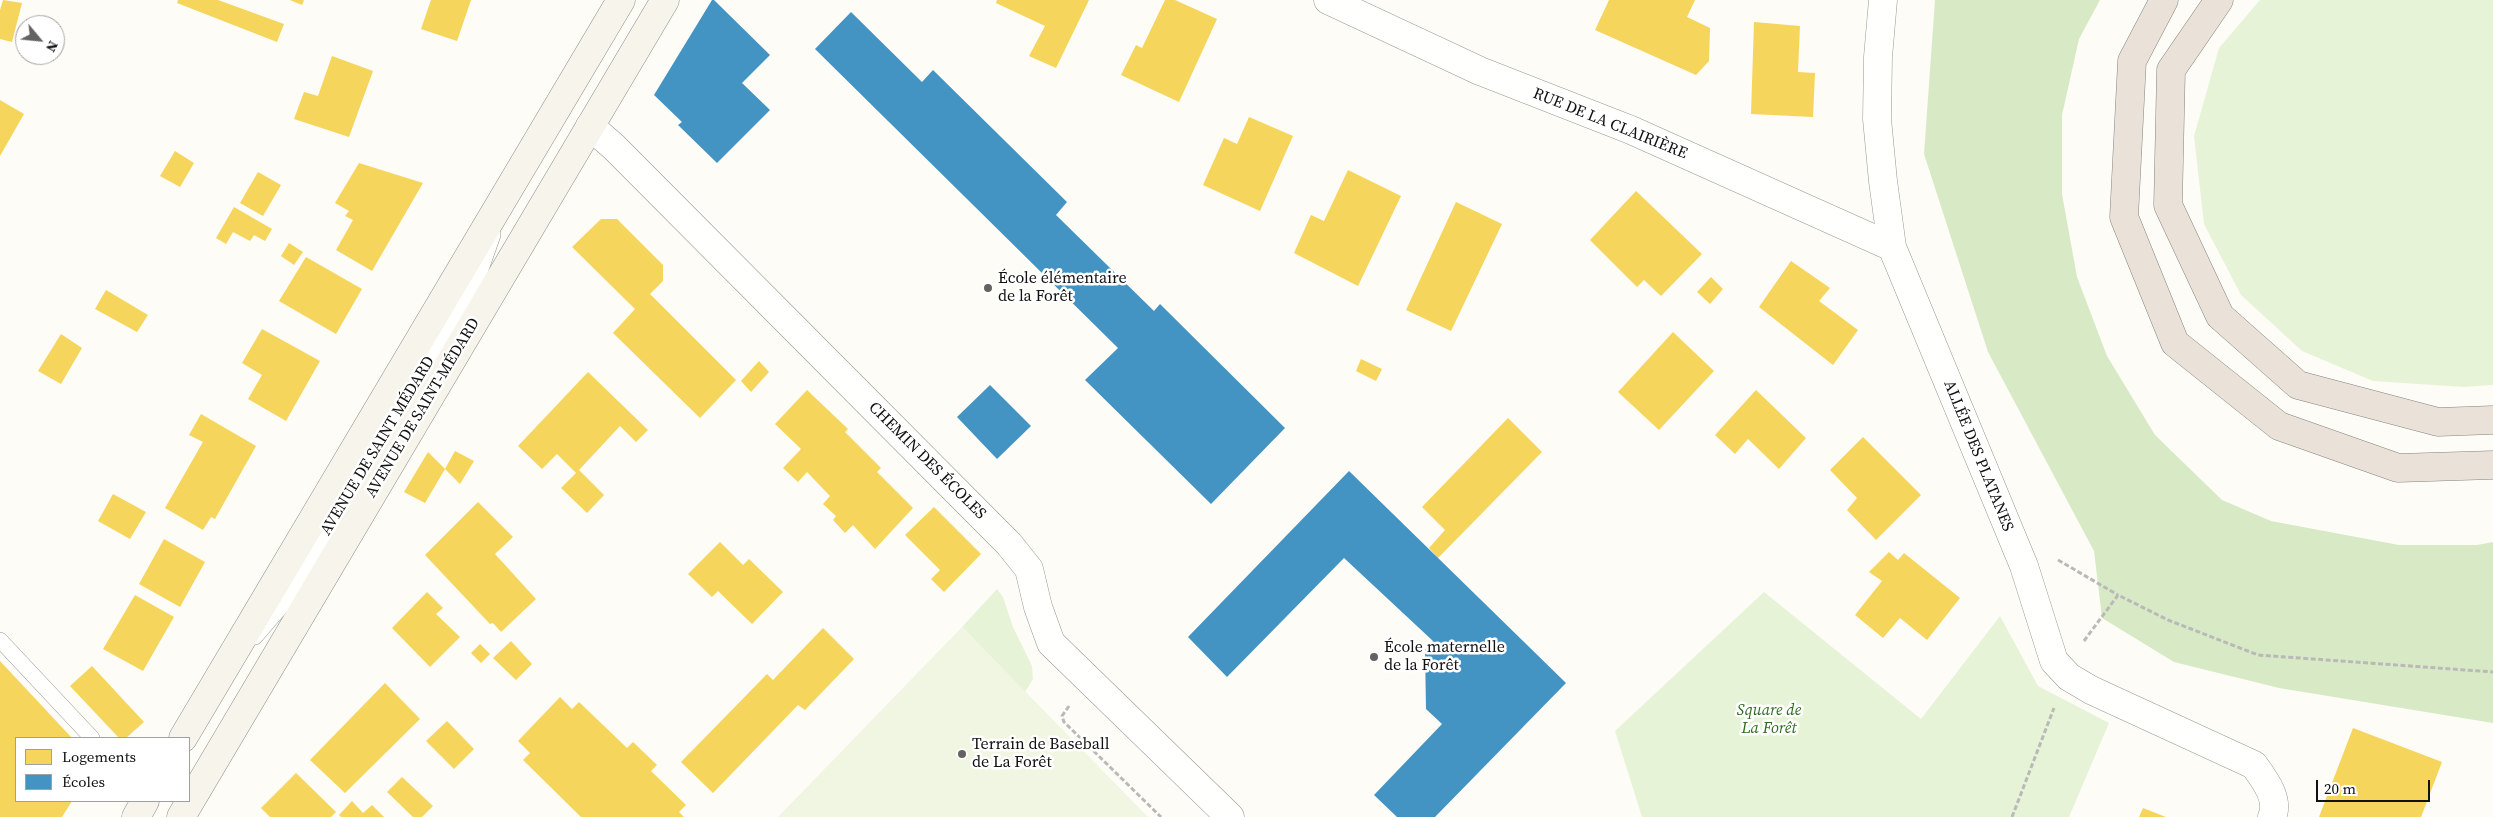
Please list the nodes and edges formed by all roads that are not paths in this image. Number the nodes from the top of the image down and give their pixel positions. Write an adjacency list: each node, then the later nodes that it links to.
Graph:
1 (621, 0): 7 (main road)
2 (665, 0): 8 (main road, AVENUE DE SAINT-MÉDARD)
3 (1328, 0): 9 (street, RUE DE LA CLAIRIÈRE)
4 (1883, 0): 9 (street, ALLÉE DES PLATANES)
5 (2164, 0): 11 (highway)
6 (2219, 0): 10 (highway)
7 (559, 104): 8 (main road); 14 (main road)
8 (590, 126): 17 (main road, AVENUE DE SAINT-MÉDARD); 20 (street, CHEMIN DES ÉCOLES)
9 (1892, 247): 21 (street, ALLÉE DES PLATANES)
10 (2493, 420)
11 (2493, 465)
12 (0, 640): 13 (lane)
13 (91, 737)
14 (184, 737)
15 (144, 802): 18 (main road)
16 (190, 802): 19 (main road, AVENUE DE SAINT-MÉDARD)
17 (190, 802)
18 (136, 817)
19 (181, 817)
20 (1230, 817)
21 (2272, 817)

